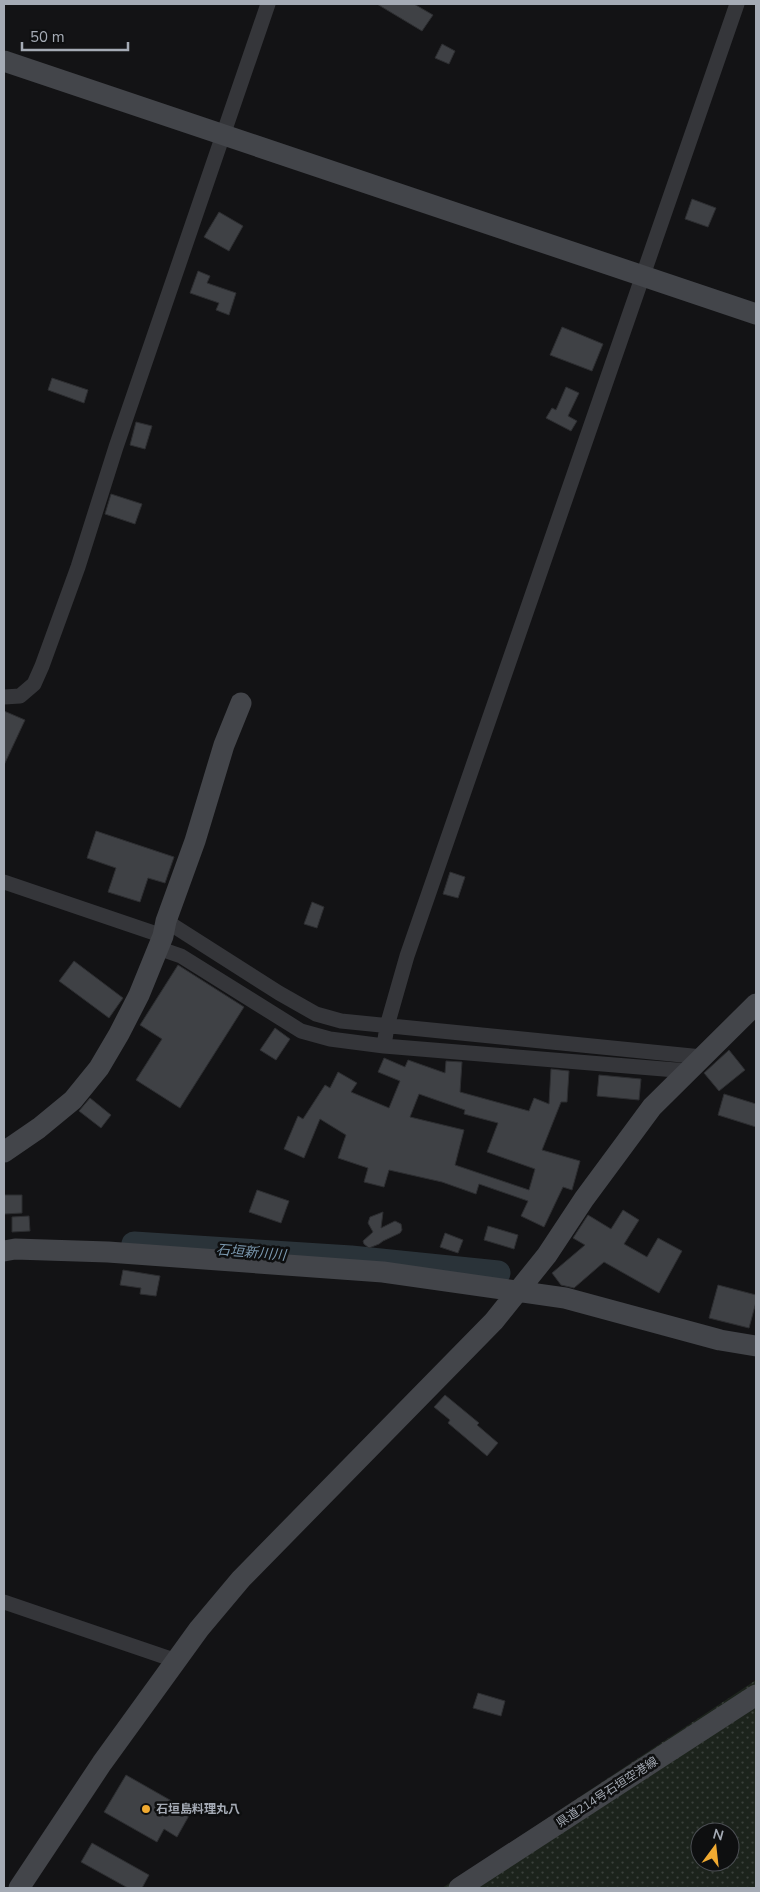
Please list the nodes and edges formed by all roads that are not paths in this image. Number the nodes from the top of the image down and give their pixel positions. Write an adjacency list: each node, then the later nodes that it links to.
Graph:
1 (268, 4): 4 (street)
2 (737, 4): 5 (street)
3 (4, 61): 4 (street)
4 (223, 134): 5 (street); 7 (street)
5 (644, 276): 6 (street); 12 (street)
6 (756, 314)
7 (4, 697)
8 (241, 703): 10 (street)
9 (4, 882): 10 (street)
10 (163, 935): 12 (street); 13 (street); 15 (street)
11 (756, 1004): 14 (street)
12 (387, 1026): 13 (street); 14 (street)
13 (384, 1046): 14 (street)
14 (695, 1064): 17 (street)
15 (4, 1152)
16 (4, 1251): 17 (street)
17 (518, 1291): 18 (street); 20 (street)
18 (756, 1346)
19 (4, 1602): 20 (street)
20 (177, 1661): 22 (street)
21 (756, 1695): 23 (street, 県道214号石垣空港線)
22 (19, 1888)
23 (459, 1888)

